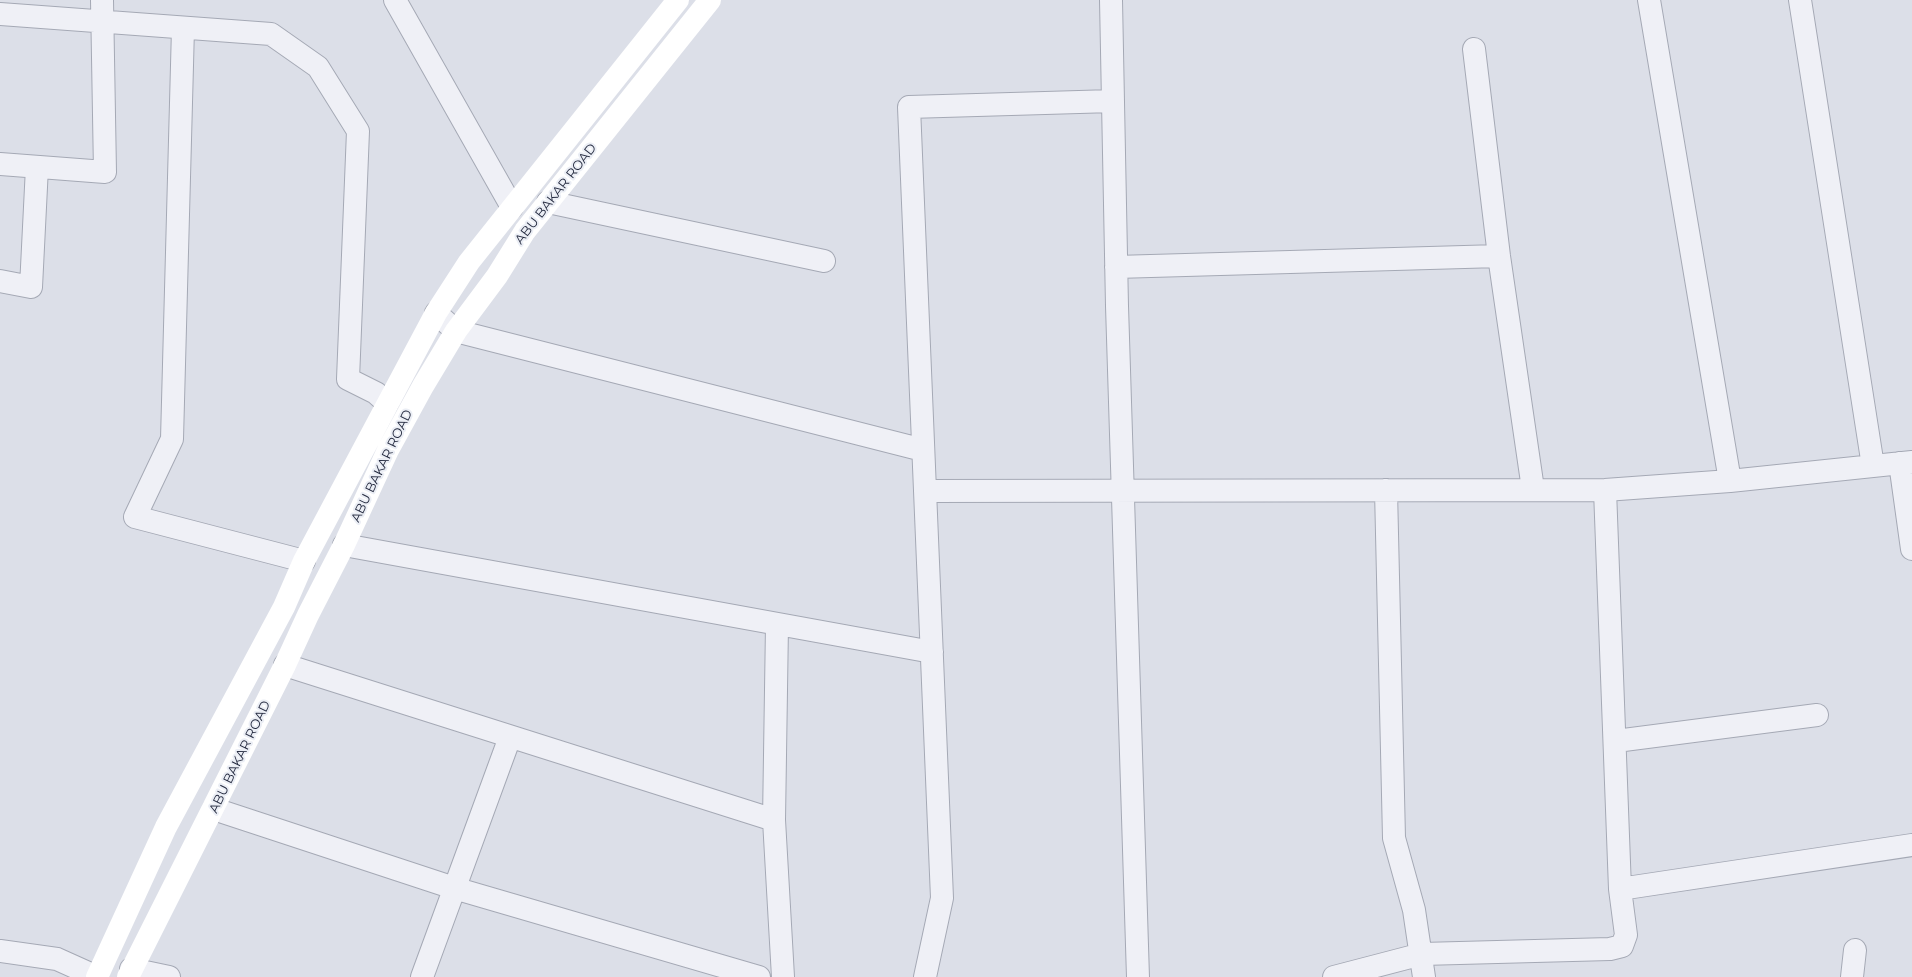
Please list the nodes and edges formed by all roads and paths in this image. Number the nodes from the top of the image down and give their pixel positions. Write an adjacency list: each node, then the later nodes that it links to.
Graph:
1 (102, 0): 9 (street)
2 (395, 0): 16 (street)
3 (678, 0): 16 (main road, ABU BAKAR ROAD)
4 (710, 0): 15 (main road, ABU BAKAR ROAD)
5 (1111, 0): 12 (street)
6 (1649, 0): 27 (street)
7 (1800, 0): 26 (street)
8 (0, 14): 9 (street)
9 (102, 22): 10 (street); 14 (street)
10 (183, 28): 23 (street); 35 (street)
11 (1474, 49): 17 (street)
12 (1113, 101): 19 (street); 24 (street)
13 (0, 164): 14 (street)
14 (37, 167): 20 (street)
15 (548, 202): 18 (street); 22 (main road, ABU BAKAR ROAD)
16 (512, 207): 21 (main road, ABU BAKAR ROAD)
17 (1499, 256): 19 (street); 28 (street)
18 (824, 261)
19 (1116, 267): 32 (street)
20 (0, 281)
21 (436, 313): 22 (street); 23 (main road, ABU BAKAR ROAD)
22 (456, 331): 24 (street); 33 (main road, ABU BAKAR ROAD)
23 (387, 403): 35 (main road, ABU BAKAR ROAD)
24 (923, 450): 31 (street)
25 (1906, 462): 26 (street); 34 (street)
26 (1873, 466): 27 (street)
27 (1730, 481): 30 (street)
28 (1533, 489): 29 (street); 30 (street)
29 (1386, 490): 32 (street); 51 (street)
30 (1605, 490): 43 (street)
31 (925, 491): 32 (street); 39 (street)
32 (1123, 491): 59 (street)
33 (344, 545): 37 (main road, ABU BAKAR ROAD); 38 (street)
34 (1912, 549)
35 (304, 561): 36 (main road, ABU BAKAR ROAD)
36 (284, 607): 37 (main road); 53 (main road, ABU BAKAR ROAD)
37 (308, 615): 40 (main road, ABU BAKAR ROAD)
38 (777, 625): 39 (street); 45 (street)
39 (932, 652): 58 (street)
40 (285, 665): 42 (street); 44 (main road, ABU BAKAR ROAD)
41 (1817, 715): 43 (street)
42 (510, 737): 45 (street); 47 (street)
43 (1616, 741): 48 (street)
44 (214, 809): 47 (street); 52 (main road, ABU BAKAR ROAD)
45 (774, 820): 57 (street)
46 (1912, 845): 48 (street)
47 (454, 888): 55 (street); 56 (street)
48 (1620, 889): 51 (street)
49 (1855, 950): 62 (street)
50 (0, 951): 53 (street)
51 (1422, 954): 60 (street); 61 (street)
52 (129, 973): 54 (street)
53 (97, 977)
54 (169, 977)
55 (422, 977)
56 (759, 977)
57 (783, 977)
58 (925, 977)
59 (1138, 977)
60 (1334, 977)
61 (1424, 977)
62 (1852, 977)

